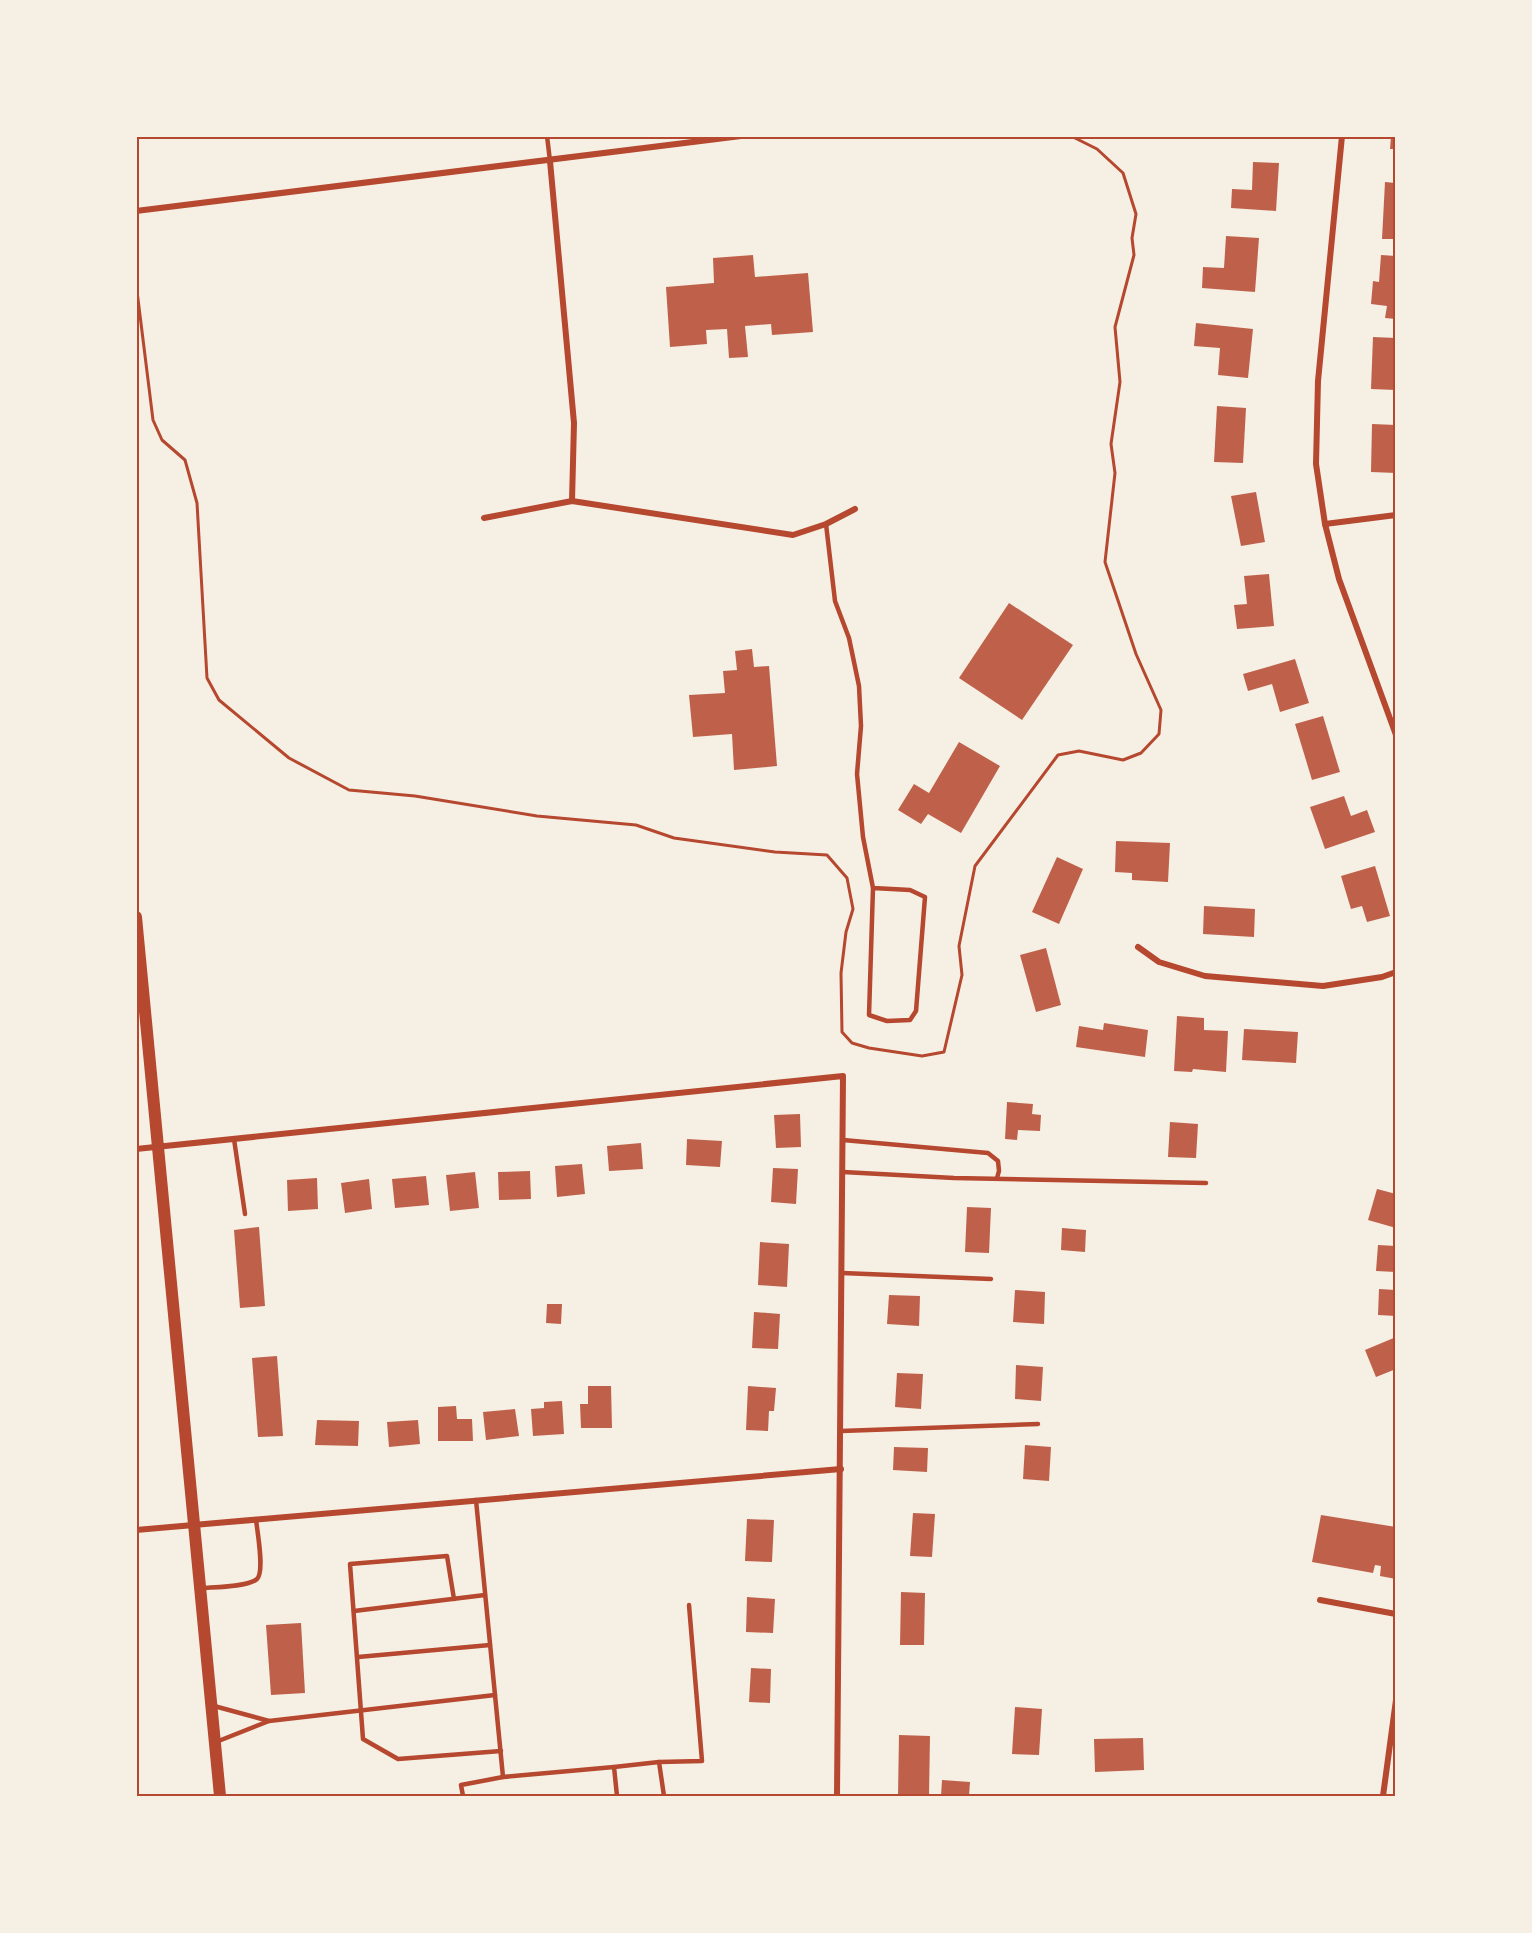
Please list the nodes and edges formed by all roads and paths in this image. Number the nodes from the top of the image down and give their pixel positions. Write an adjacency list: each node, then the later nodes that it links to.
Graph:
1 (547, 136): 5 (lane)
2 (741, 136): 5 (street)
3 (1071, 136): 7 (path)
4 (1342, 136): 13 (street)
5 (550, 161): 6 (street); 8 (street)
6 (136, 211)
7 (136, 283)
8 (572, 501): 11 (street); 12 (street)
9 (855, 509): 12 (street)
10 (1395, 515): 13 (street)
11 (484, 518)
12 (826, 524): 15 (lane)
13 (1325, 524): 14 (street)
14 (1395, 735)
15 (873, 888): 15 (lane)
16 (136, 917): 21 (main road)
17 (1138, 947): 18 (street)
18 (1395, 972)
19 (234, 1139): 20 (street); 21 (street); 26 (lane)
20 (843, 1140): 23 (street); 24 (lane)
21 (158, 1147): 22 (street); 34 (main road)
22 (136, 1149)
23 (843, 1172): 24 (lane); 27 (street)
24 (997, 1178): 25 (lane)
25 (1206, 1183)
26 (245, 1214)
27 (842, 1273): 28 (lane); 30 (street)
28 (990, 1278)
29 (1038, 1424): 30 (lane)
30 (841, 1431): 31 (street)
31 (841, 1468): 32 (street); 59 (street)
32 (476, 1500): 33 (street); 37 (lane)
33 (256, 1519): 34 (street); 36 (lane)
34 (194, 1524): 35 (street); 36 (main road)
35 (136, 1530)
36 (200, 1588): 47 (main road)
37 (485, 1595): 38 (lane); 43 (lane)
38 (454, 1599): 41 (lane); 41 (lane)
39 (1320, 1600): 42 (street)
40 (689, 1605): 52 (lane)
41 (354, 1611): 44 (lane)
42 (1395, 1614)
43 (490, 1645): 44 (lane); 45 (lane)
44 (358, 1657): 48 (lane)
45 (495, 1695): 48 (lane); 51 (lane)
46 (1395, 1700): 60 (street)
47 (212, 1706): 49 (lane); 50 (main road)
48 (362, 1710): 49 (lane); 51 (lane)
49 (269, 1721): 50 (lane)
50 (216, 1742): 55 (main road)
51 (501, 1751): 54 (lane)
52 (659, 1762): 53 (lane); 58 (lane)
53 (614, 1767): 54 (lane); 57 (lane)
54 (503, 1777): 56 (lane)
55 (220, 1797)
56 (463, 1797)
57 (617, 1797)
58 (664, 1797)
59 (837, 1797)
60 (1383, 1797)

